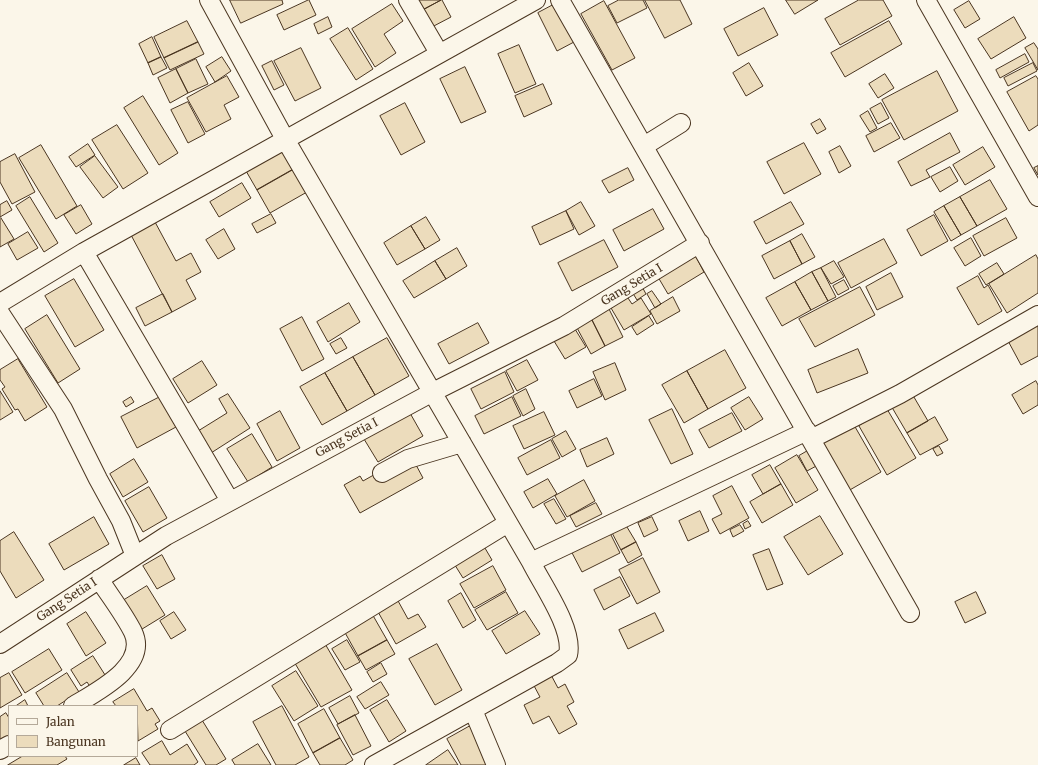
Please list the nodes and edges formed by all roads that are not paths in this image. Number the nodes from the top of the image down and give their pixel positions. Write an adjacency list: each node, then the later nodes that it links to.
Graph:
1 (209, 0): 8 (street)
2 (408, 0): 6 (street)
3 (536, 0): 6 (street)
4 (560, 0): 9 (street)
5 (926, 0): 10 (street)
6 (439, 53): 8 (street)
7 (681, 123): 9 (street)
8 (285, 139): 12 (street); 16 (street)
9 (644, 146): 11 (street)
10 (1038, 197)
11 (700, 244): 16 (street, Gang Setia I); 17 (street)
12 (84, 252): 13 (street); 20 (street)
13 (0, 304)
14 (0, 313): 22 (street)
15 (1038, 315): 17 (street)
16 (433, 392): 18 (street); 20 (street, Gang Setia I)
17 (809, 435): 23 (street); 25 (street)
18 (462, 443): 19 (street); 21 (street)
19 (382, 473)
20 (230, 500): 22 (street, Gang Setia I)
21 (508, 523): 23 (street); 29 (street)
22 (135, 556): 24 (street, Gang Setia I)
23 (531, 562): 28 (street)
24 (99, 579): 26 (street, Gang Setia I); 27 (street)
25 (910, 613)
26 (0, 644)
27 (74, 705)
28 (472, 710): 30 (street); 31 (street)
29 (170, 730)
30 (374, 765)
31 (496, 765)

